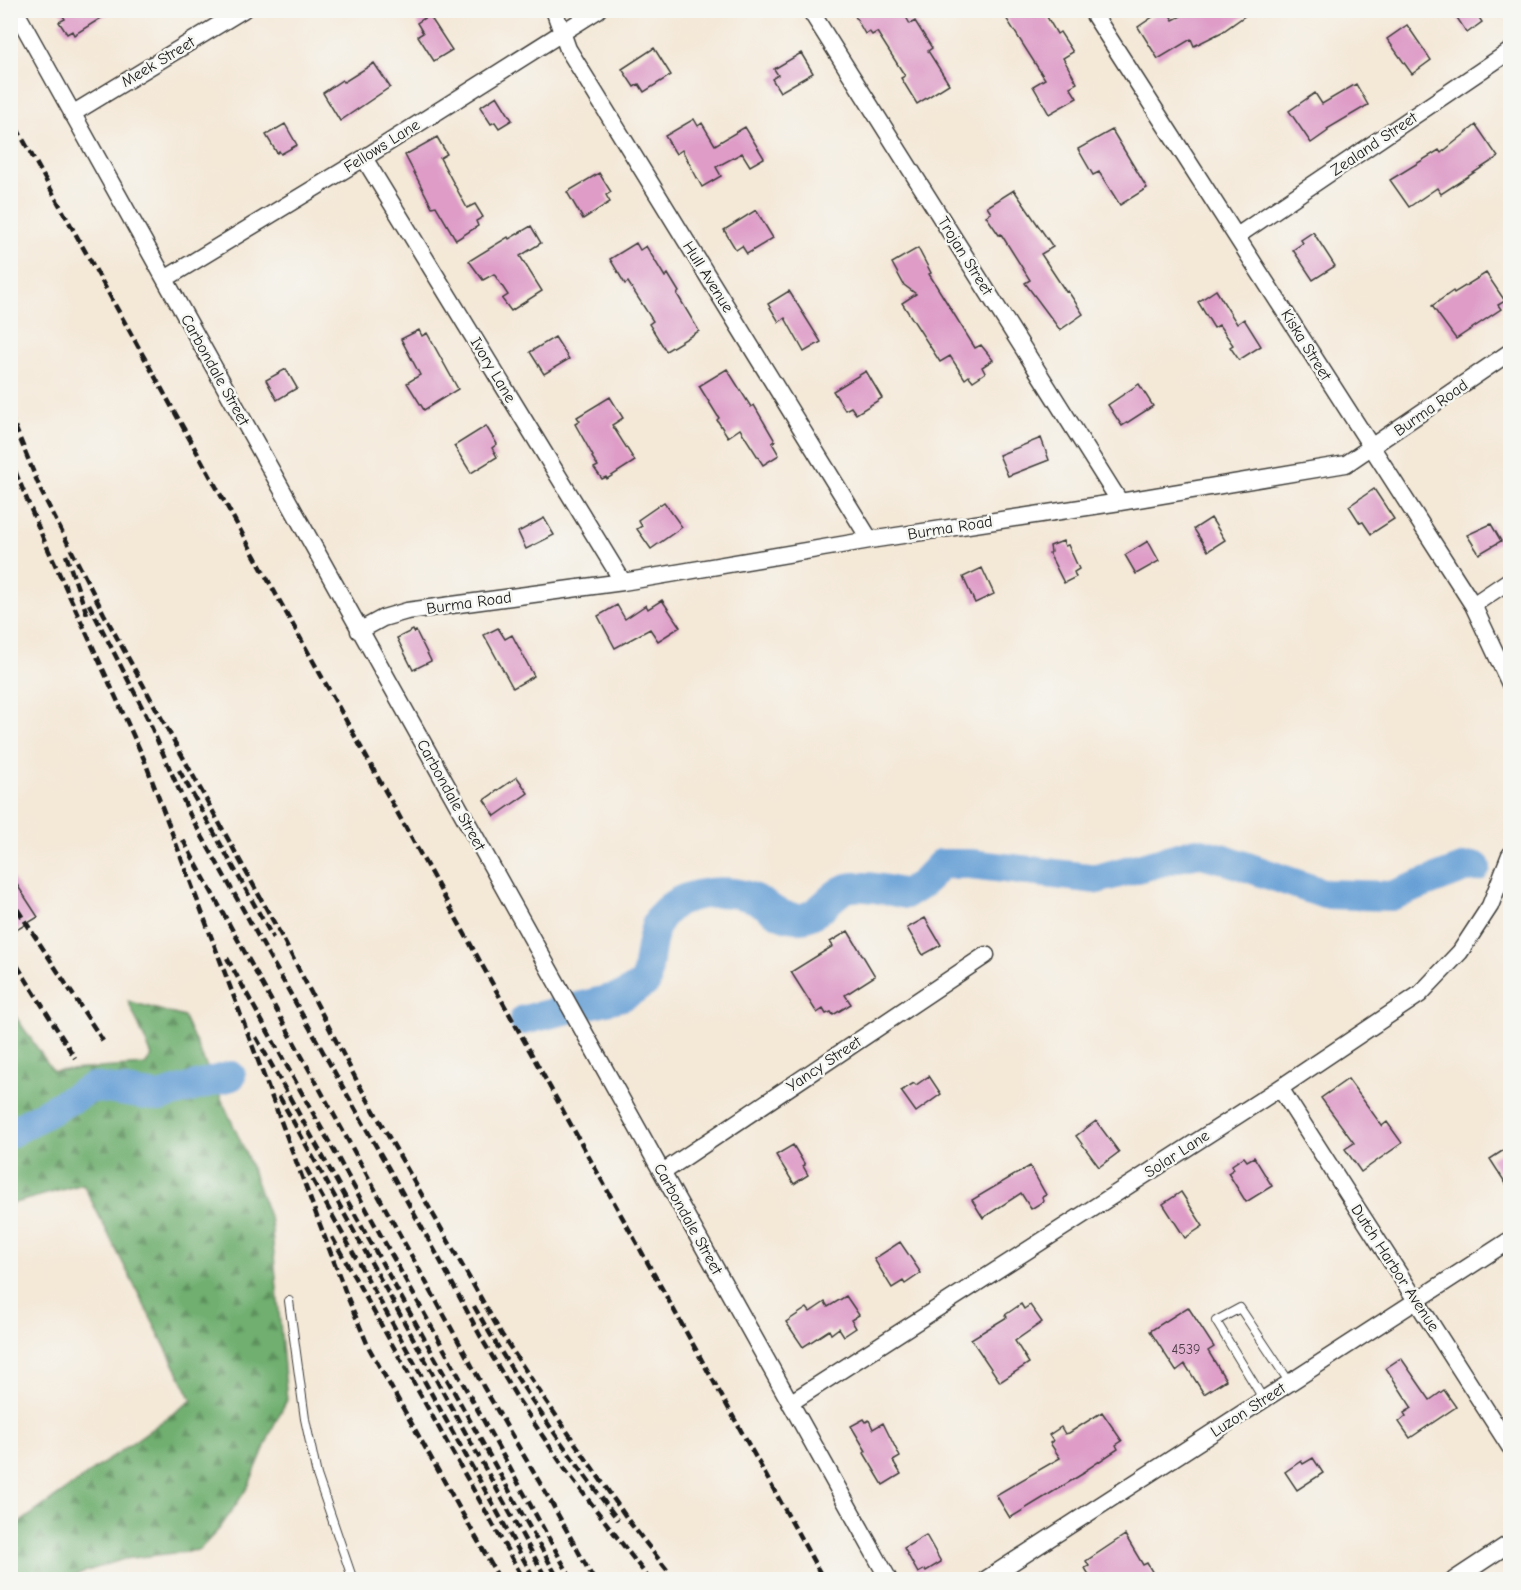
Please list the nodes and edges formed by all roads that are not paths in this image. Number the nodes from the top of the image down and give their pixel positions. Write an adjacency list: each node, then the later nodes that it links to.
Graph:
1 (15, 10): 9 (street, Carbondale Street)
2 (243, 10): 9 (street, Meek Street)
3 (554, 10): 7 (street, Hull Avenue)
4 (598, 10): 7 (street, Fellows Lane)
5 (810, 10): 15 (street, Trojan Street)
6 (1093, 12): 11 (street, Kiska Street)
7 (562, 33): 10 (street, Fellows Lane); 16 (street, Hull Avenue)
8 (1510, 51): 11 (street, Zealand Street)
9 (72, 114): 12 (street, Carbondale Street)
10 (364, 158): 12 (street, Fellows Lane); 18 (street, Ivory Lane)
11 (1237, 236): 14 (street, Kiska Street)
12 (165, 279): 20 (street, Carbondale Street)
13 (1510, 352): 14 (street, Burma Road)
14 (1372, 449): 15 (street, Burma Road); 19 (street, Kiska Street)
15 (1120, 502): 16 (street, Burma Road)
16 (870, 540): 18 (street, Burma Road)
17 (1510, 580): 19 (street)
18 (623, 582): 20 (street, Burma Road)
19 (1473, 605): 21 (street, Kiska Street)
20 (360, 631): 25 (street, Carbondale Street)
21 (1510, 684)
22 (1510, 855): 24 (street, Solar Lane)
23 (986, 955): 25 (street, Yancy Street)
24 (1280, 1088): 28 (street, Dutch Harbor Avenue); 31 (street, Solar Lane)
25 (663, 1172): 31 (street, Carbondale Street)
26 (1510, 1240): 28 (street, Luzon Street)
27 (289, 1301): 34 (lane)
28 (1416, 1302): 29 (street, Luzon Street); 32 (street, Dutch Harbor Avenue)
29 (1290, 1383): 30 (street, Luzon Street); 30 (lane)
30 (1264, 1400): 36 (street, Luzon Street)
31 (790, 1403): 35 (street, Carbondale Street)
32 (1510, 1447)
33 (1510, 1543): 37 (street)
34 (353, 1580)
35 (889, 1580)
36 (985, 1580)
37 (1454, 1580)

